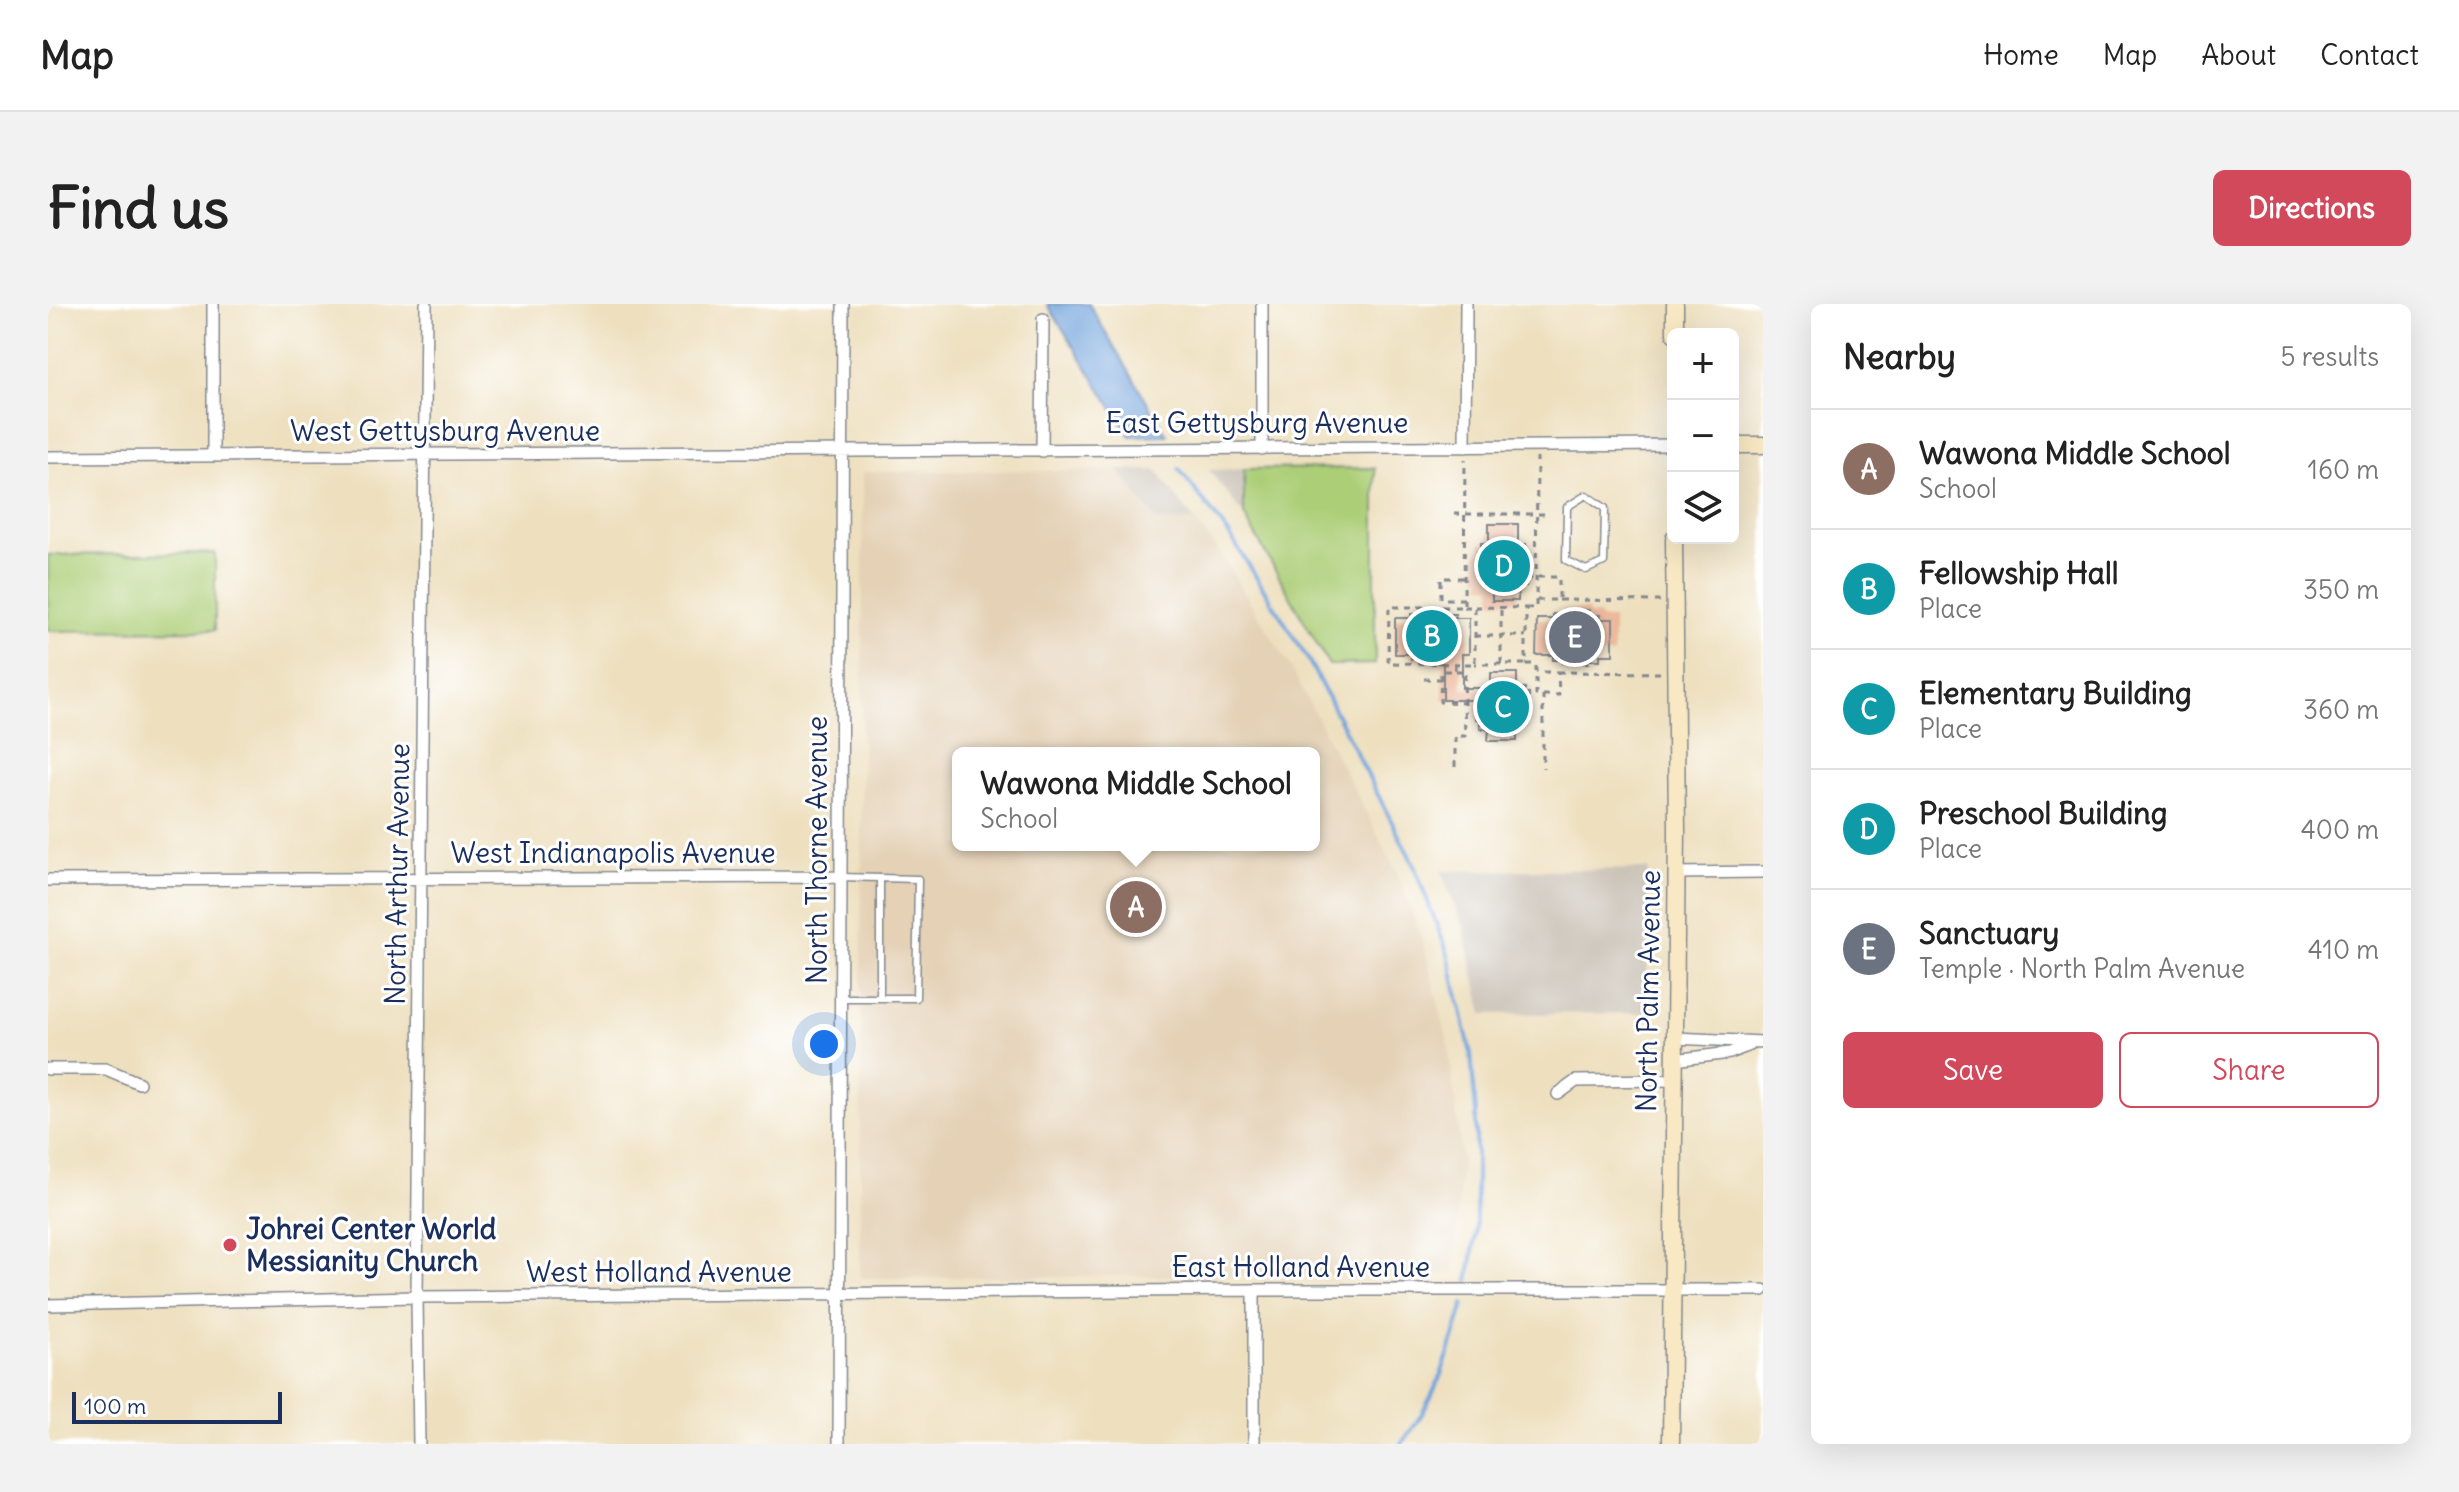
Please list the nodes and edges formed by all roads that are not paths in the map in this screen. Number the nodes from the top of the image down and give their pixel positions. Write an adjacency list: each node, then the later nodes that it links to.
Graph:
1 (213, 304): 16 (street)
2 (426, 304): 17 (street, North Arthur Avenue)
3 (843, 304): 14 (street, North Thorne Avenue)
4 (1262, 304): 13 (street)
5 (1466, 304): 12 (street)
6 (1675, 304): 8 (main road)
7 (1043, 319): 15 (street)
8 (1675, 328)
9 (1667, 445): 12 (street, East Gettysburg Avenue)
10 (1739, 445): 11 (main road)
11 (1763, 445)
12 (1465, 447): 13 (street, East Gettysburg Avenue)
13 (1262, 449): 15 (street, East Gettysburg Avenue)
14 (842, 451): 15 (street, East Gettysburg Avenue); 17 (street, West Gettysburg Avenue); 23 (street, North Thorne Avenue)
15 (1042, 451)
16 (213, 456): 17 (street, West Gettysburg Avenue); 18 (street, West Gettysburg Avenue)
17 (426, 456): 24 (street, North Arthur Avenue)
18 (48, 457)
19 (1586, 495): 19 (lane)
20 (1674, 544): 22 (main road, North Palm Avenue)
21 (1763, 872): 22 (street)
22 (1676, 873): 29 (main road, North Palm Avenue)
23 (841, 877): 24 (street, West Indianapolis Avenue); 25 (lane); 27 (street, North Thorne Avenue)
24 (420, 878): 26 (street, West Indianapolis Avenue); 40 (street, North Arthur Avenue)
25 (880, 878): 28 (lane); 28 (lane)
26 (48, 880)
27 (841, 998): 28 (lane); 39 (street, North Thorne Avenue)
28 (880, 998)
29 (1674, 1038): 30 (street); 31 (main road, North Palm Avenue)
30 (1758, 1043): 31 (street)
31 (1674, 1060): 33 (main road, North Palm Avenue)
32 (48, 1069): 34 (street)
33 (1673, 1080): 35 (street); 38 (main road, North Palm Avenue)
34 (139, 1083)
35 (1558, 1094)
36 (1254, 1290): 38 (street, East Holland Avenue); 39 (street, East Holland Avenue); 44 (street)
37 (1763, 1290): 38 (street, East Holland Avenue)
38 (1670, 1291): 45 (main road, North Palm Avenue)
39 (838, 1295): 40 (street, West Holland Avenue); 43 (street, North Thorne Avenue)
40 (417, 1297): 41 (street, West Holland Avenue); 42 (street, North Arthur Avenue)
41 (48, 1305)
42 (419, 1444)
43 (839, 1444)
44 (1254, 1444)
45 (1671, 1444)

